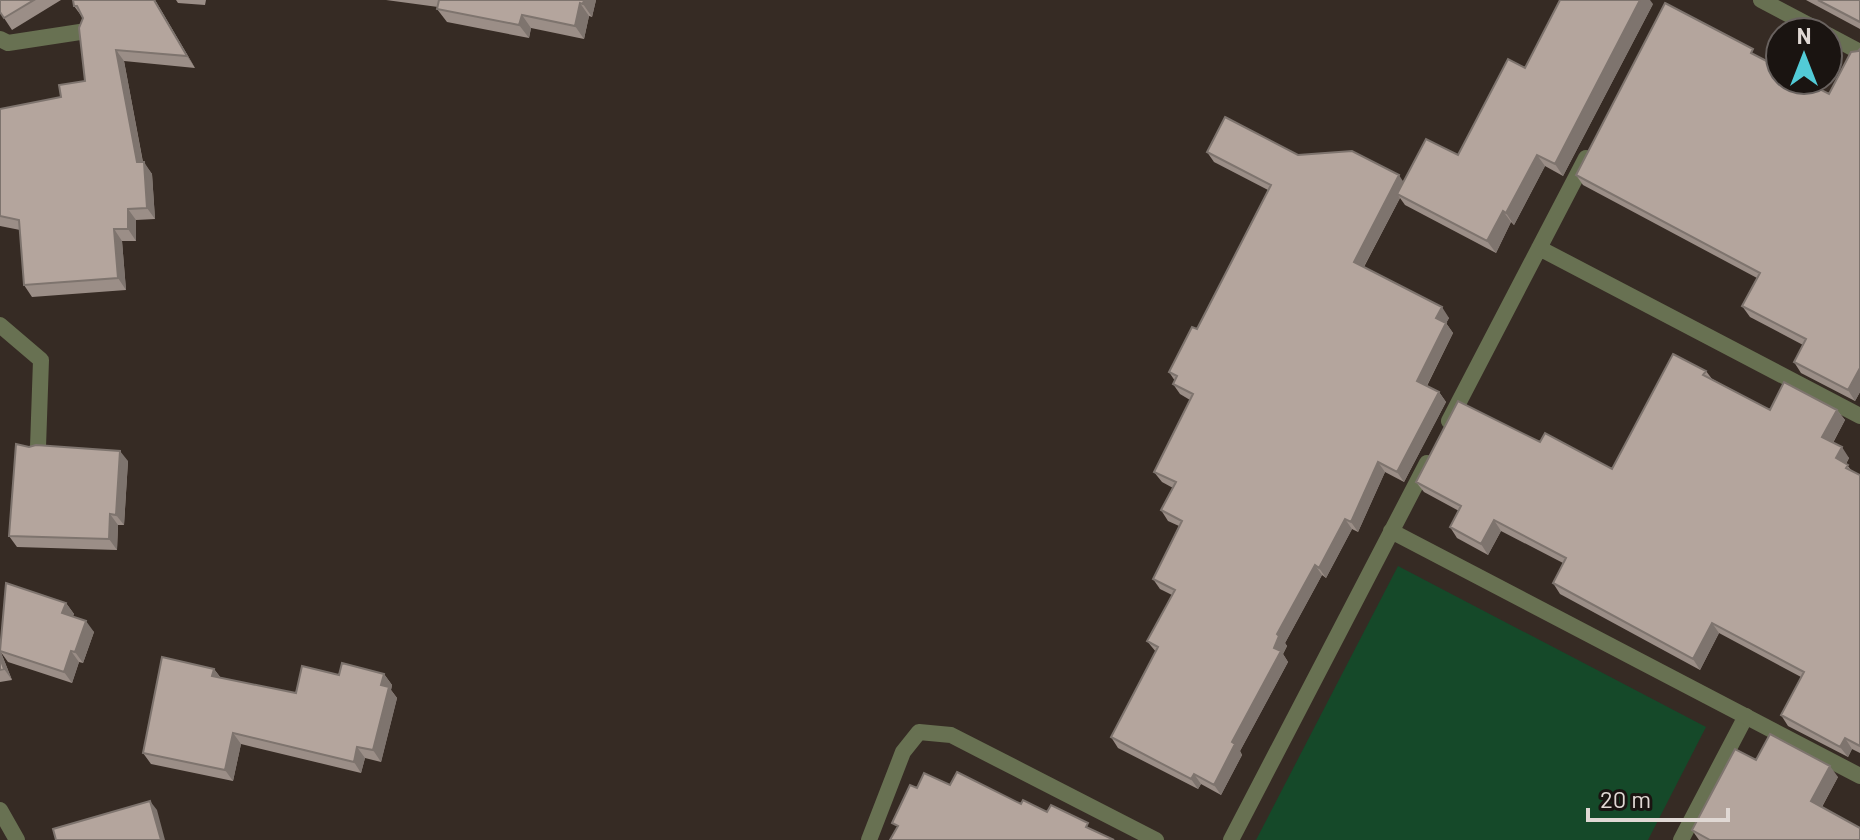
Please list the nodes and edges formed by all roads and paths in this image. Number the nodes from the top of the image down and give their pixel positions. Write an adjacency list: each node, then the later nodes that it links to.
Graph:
1 (1761, 0): 2 (street)
2 (1792, 16)
3 (80, 32): 4 (street)
4 (0, 39)
5 (1596, 138): 6 (street)
6 (1539, 248): 8 (street); 10 (street)
7 (0, 325): 9 (street)
8 (1860, 416)
9 (38, 447)
10 (1391, 531): 11 (street); 17 (street)
11 (1746, 716): 12 (street); 18 (street)
12 (1860, 776)
13 (0, 810): 14 (street)
14 (17, 840)
15 (869, 840): 16 (street)
16 (1156, 840)
17 (1231, 840)
18 (1681, 840)

